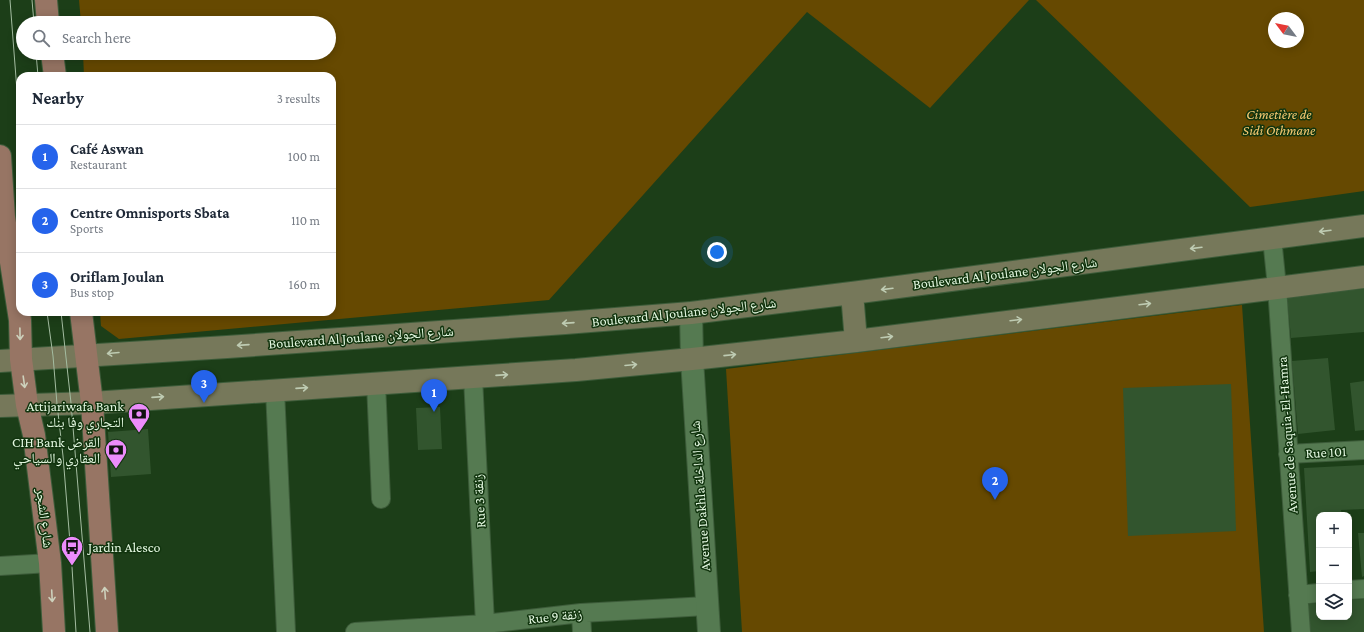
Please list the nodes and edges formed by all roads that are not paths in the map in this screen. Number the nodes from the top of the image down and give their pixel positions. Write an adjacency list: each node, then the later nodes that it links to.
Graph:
1 (46, 0): 2 (main road)
2 (47, 16)
3 (53, 60): 4 (main road)
4 (54, 72)
5 (0, 156): 6 (main road)
6 (4, 217): 9 (main road); 13 (main road, شارع الشجر, one-way to 13)
7 (1364, 226): 8 (main road, Boulevard Al Joulane شارع الجولان, one-way to 8)
8 (1272, 238): 11 (street, Avenue de Saquia-El-Hamra); 12 (main road, Boulevard Al Joulane شارع الجولان, one-way to 12)
9 (0, 252)
10 (1364, 277): 11 (main road)
11 (1277, 287): 17 (main road, one-way to 11); 28 (street, Avenue de Saquia-El-Hamra)
12 (852, 293): 14 (main road, Boulevard Al Joulane شارع الجولان); 17 (main road)
13 (16, 294)
14 (691, 313): 18 (main road, Boulevard Al Joulane شارع الجولان, one-way to 18); 19 (street, Avenue Dakhla شارع الداخلة)
15 (19, 316): 20 (main road, شارع الشجر, one-way to 20)
16 (81, 316): 18 (main road)
17 (856, 341): 19 (main road, one-way to 17)
18 (86, 356): 20 (main road, Boulevard Al Joulane شارع الجولان); 24 (main road)
19 (692, 359): 21 (main road, one-way to 19); 36 (street, Avenue Dakhla شارع الداخلة)
20 (10, 360): 25 (main road, شارع الشجر, one-way to 25)
21 (473, 377): 22 (main road); 38 (street, Rue 3 زنقة)
22 (376, 383): 23 (main road, one-way to 22); 29 (street)
23 (275, 390): 24 (main road, one-way to 23); 41 (street)
24 (92, 403): 25 (main road); 40 (main road, one-way to 24)
25 (28, 405): 26 (main road); 30 (main road, شارع الشجر)
26 (0, 406)
27 (1364, 450): 28 (street, Rue 101)
28 (1288, 454): 35 (street, Avenue de Saquia-El-Hamra)
29 (382, 499)
30 (50, 563): 31 (street); 39 (main road, شارع الشجر, one-way to 39)
31 (0, 566)
32 (1364, 589): 33 (street)
33 (1352, 590)
34 (1316, 593): 35 (street)
35 (1298, 595): 45 (street, Avenue de Saquia-El-Hamra)
36 (707, 606): 37 (street, Rue 9 زنقة); 44 (street, Avenue Dakhla شارع الداخلة)
37 (581, 613): 38 (street, Rue 9 زنقة); 43 (street)
38 (485, 624): 42 (street, Rue 9 زنقة)
39 (54, 632)
40 (108, 632)
41 (286, 632)
42 (355, 632)
43 (582, 632)
44 (709, 632)
45 (1301, 632)

